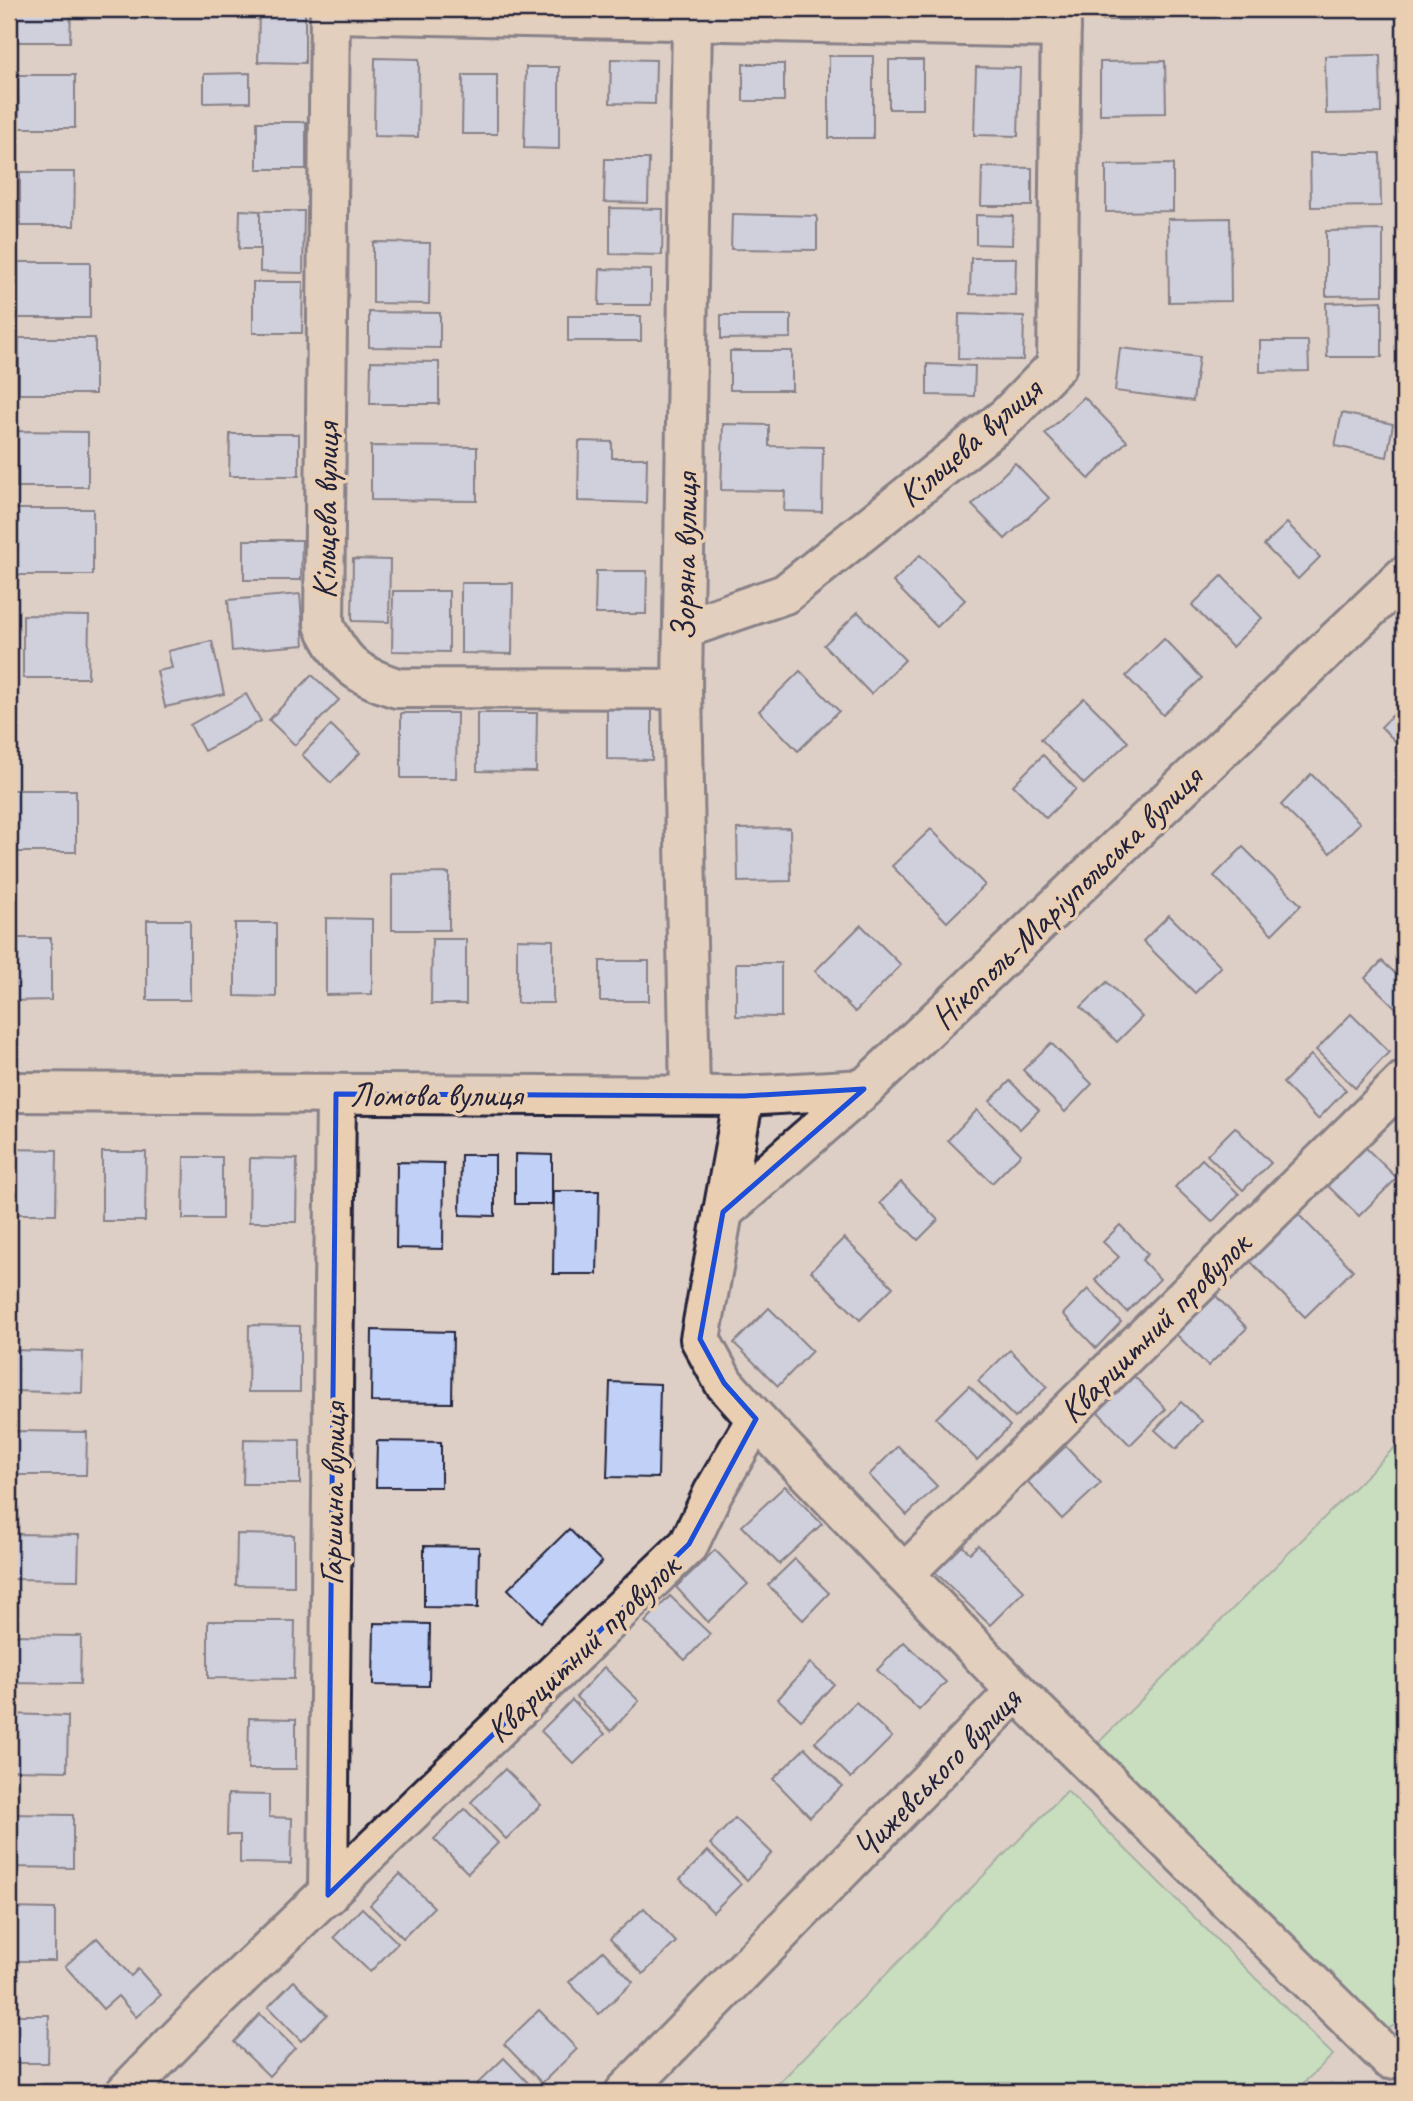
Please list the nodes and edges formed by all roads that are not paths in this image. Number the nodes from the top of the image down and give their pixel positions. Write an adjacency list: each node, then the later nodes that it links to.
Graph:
1 (330, 11): 2 (street); 7 (street, Кільцева вулиця)
2 (502, 12): 3 (street)
3 (692, 19): 4 (street); 6 (street, Зоряна вулиця)
4 (1061, 19): 6 (street, Кільцева вулиця)
5 (1404, 576): 9 (street, Нікополь-Маріупольська вулиця)
6 (683, 629): 7 (street, Зоряна вулиця)
7 (682, 689): 12 (street, Зоряна вулиця)
8 (1404, 1081): 16 (street, Кварцитний провулок)
9 (864, 1089): 13 (street, Ломова вулиця); 14 (street, Нікополь-Маріупольська вулиця)
10 (9, 1092): 11 (street, Ломова вулиця)
11 (336, 1094): 12 (street, Ломова вулиця); 18 (street, Гаршина вулиця)
12 (690, 1095): 13 (street, Ломова вулиця)
13 (744, 1096): 14 (street)
14 (723, 1212): 15 (street)
15 (756, 1419): 16 (street, Чижевського вулиця); 18 (street, Кварцитний провулок)
16 (904, 1574): 17 (street, Чижевського вулиця)
17 (1016, 1691): 19 (street); 21 (street, Чижевського вулиця)
18 (328, 1895): 20 (street, Кварцитний провулок)
19 (1389, 2059)
20 (126, 2092)
21 (625, 2092)

